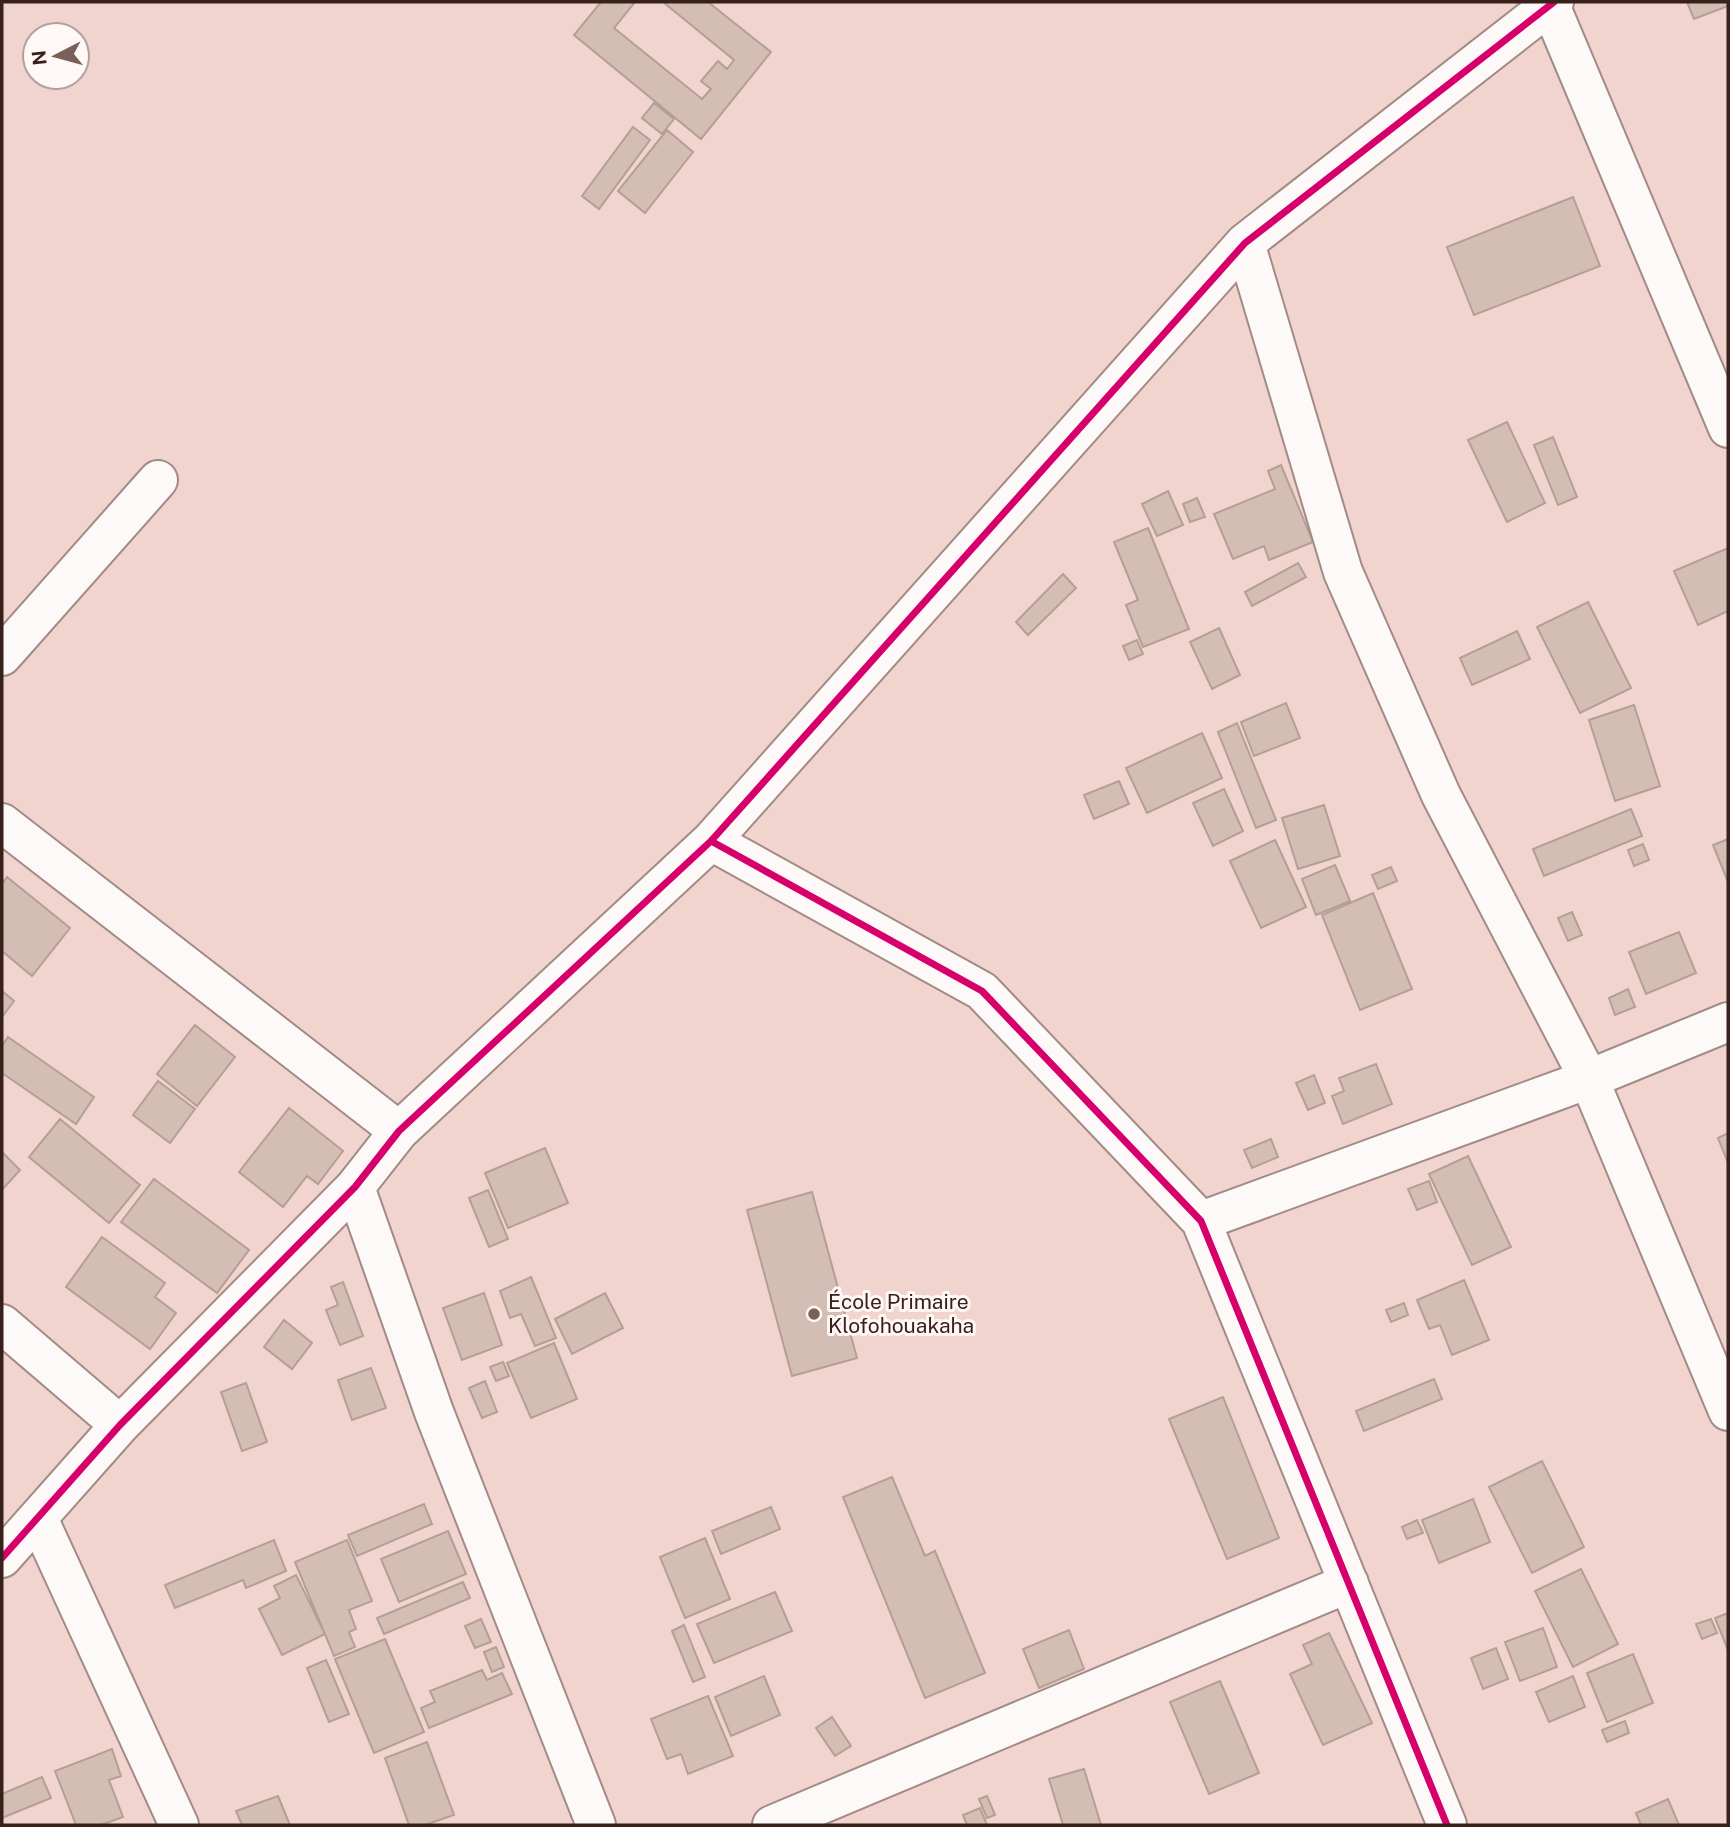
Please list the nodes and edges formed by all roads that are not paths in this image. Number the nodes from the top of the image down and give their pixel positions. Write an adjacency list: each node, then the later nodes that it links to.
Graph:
1 (1552, 3): 2 (street); 3 (street)
2 (1245, 243): 7 (street); 9 (street)
3 (1728, 428)
4 (158, 481): 5 (street)
5 (2, 656)
6 (2, 823): 10 (street)
7 (711, 841): 10 (street); 12 (street)
8 (1728, 1021): 9 (street)
9 (1589, 1079): 12 (street); 14 (street)
10 (399, 1131): 11 (street)
11 (355, 1187): 15 (street); 20 (street)
12 (1201, 1221): 18 (street)
13 (2, 1324): 15 (street)
14 (1728, 1411)
15 (120, 1424): 16 (street)
16 (38, 1518): 17 (street); 19 (street)
17 (2, 1558)
18 (1349, 1583): 21 (street); 22 (street)
19 (179, 1825)
20 (596, 1825)
21 (772, 1825)
22 (1447, 1825)

